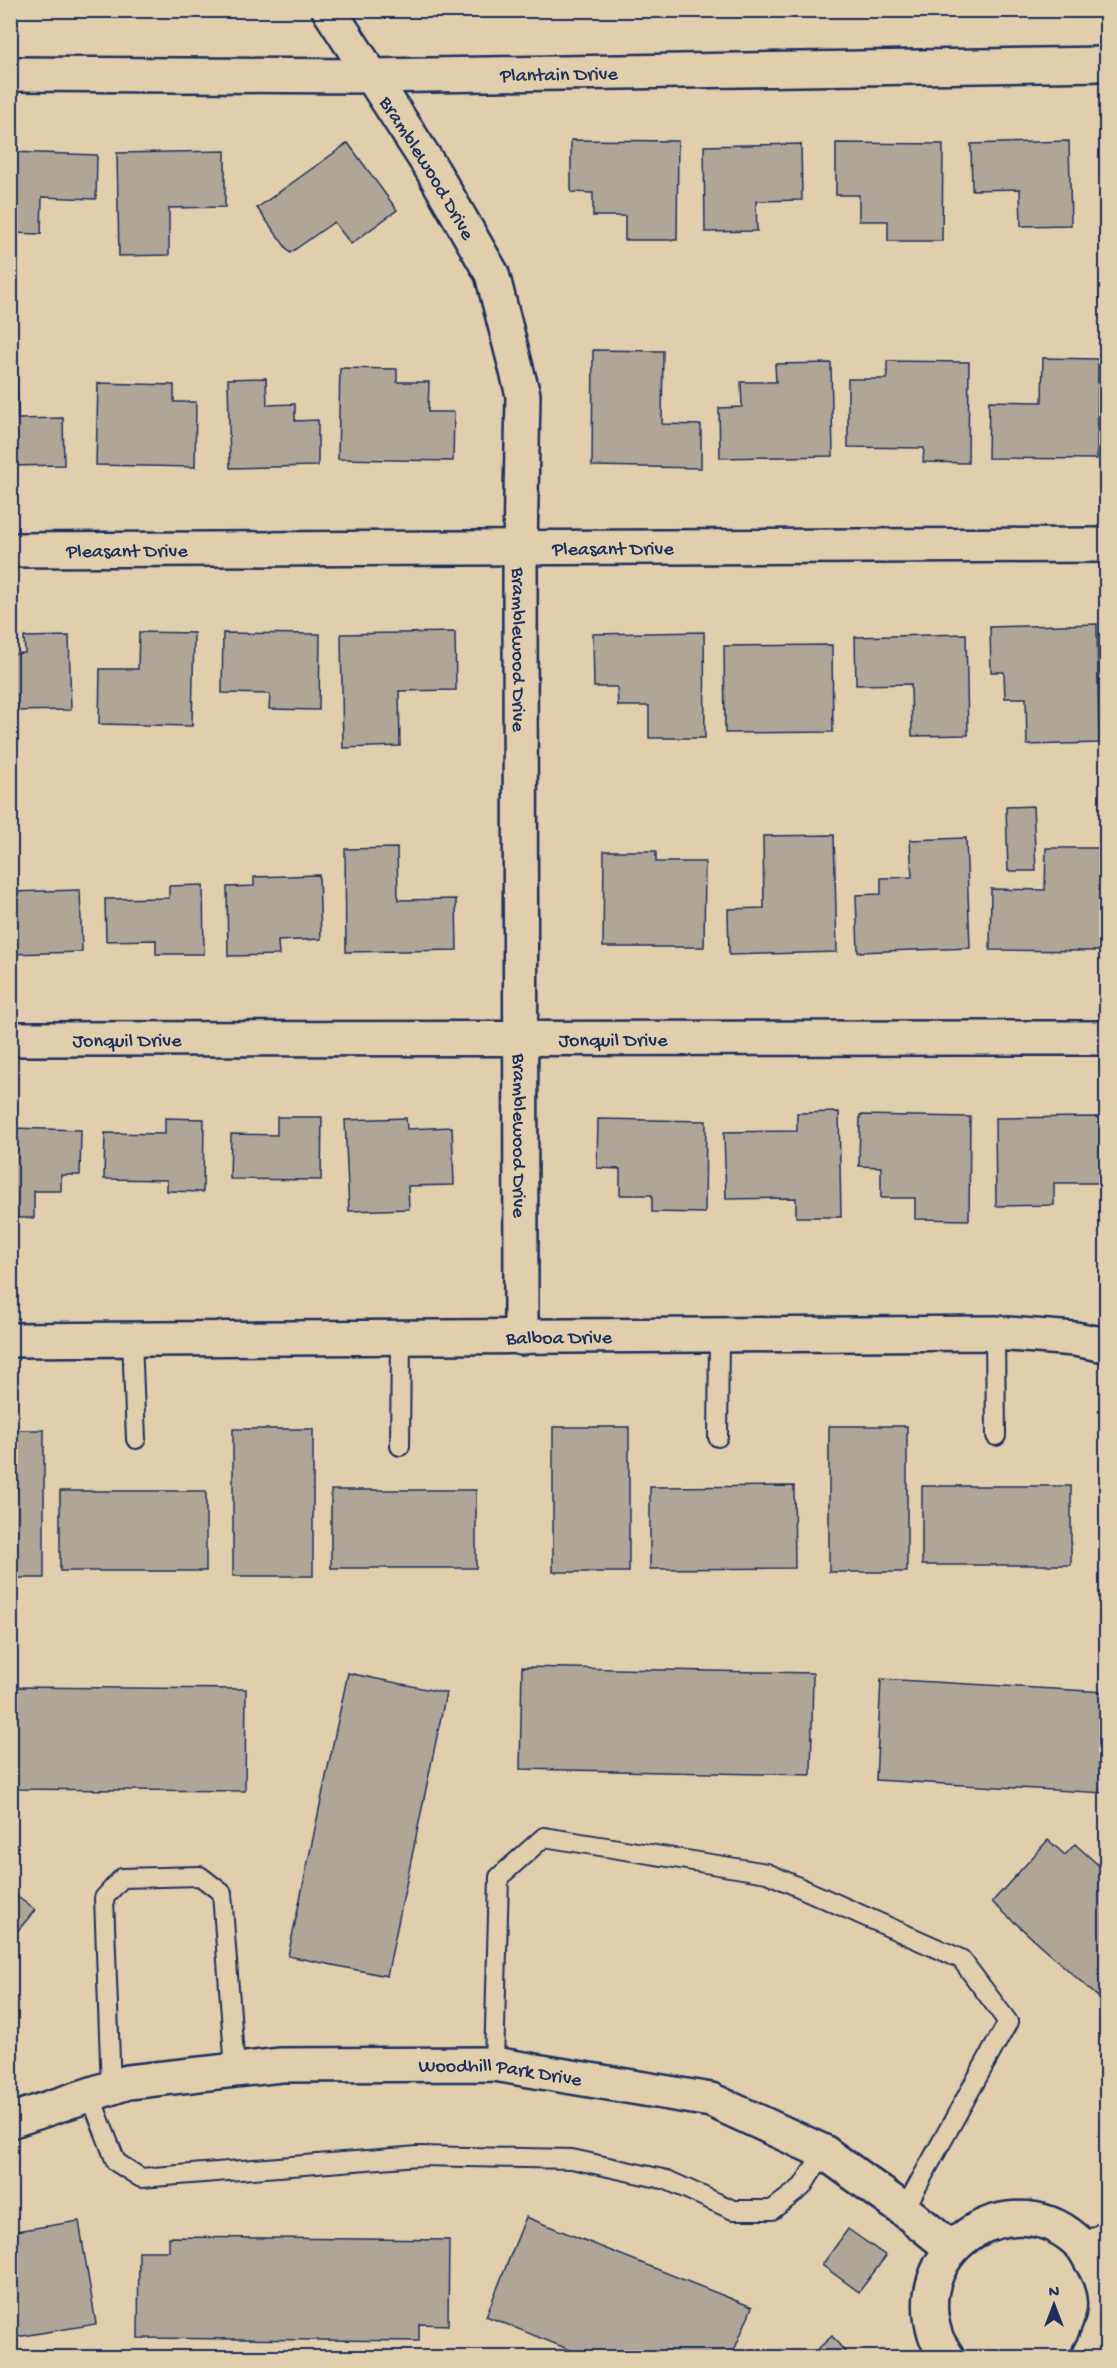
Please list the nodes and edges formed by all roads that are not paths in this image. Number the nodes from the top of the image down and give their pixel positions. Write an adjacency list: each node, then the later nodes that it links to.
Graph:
1 (329, 10): 4 (street, Bramblewood Drive)
2 (1107, 64): 4 (street, Plantain Drive)
3 (10, 74): 4 (street, Plantain Drive)
4 (371, 76): 6 (street, Bramblewood Drive)
5 (1107, 545): 6 (street, Pleasant Drive)
6 (520, 548): 7 (street, Pleasant Drive); 8 (street, Bramblewood Drive)
7 (10, 550)
8 (522, 1038): 9 (street, Jonquil Drive); 10 (street, Jonquil Drive); 13 (street, Bramblewood Drive)
9 (1107, 1038)
10 (10, 1039)
11 (995, 1333): 12 (street, Balboa Drive); 17 (street, Balboa Drive); 18 (lane)
12 (719, 1336): 13 (street, Balboa Drive); 19 (lane)
13 (521, 1338): 14 (street, Balboa Drive)
14 (401, 1339): 16 (street, Balboa Drive); 21 (lane)
15 (10, 1340): 16 (street, Balboa Drive)
16 (132, 1340): 20 (lane)
17 (1107, 1345)
18 (996, 1436)
19 (718, 1437)
20 (136, 1439)
21 (400, 1446)
22 (494, 2064): 23 (street, Woodhill Park Drive); 26 (street, Woodhill Park Drive); 27 (lane)
23 (235, 2070): 24 (street, Woodhill Park Drive); 24 (lane)
24 (101, 2091): 25 (street, Woodhill Park Drive); 26 (lane)
25 (10, 2121)
26 (824, 2152): 27 (street, Woodhill Park Drive)
27 (904, 2210): 29 (street, Woodhill Park Drive)
28 (1094, 2238): 29 (street); 30 (street)
29 (951, 2248): 31 (street)
30 (1106, 2310): 32 (street)
31 (948, 2358)
32 (1087, 2358)

